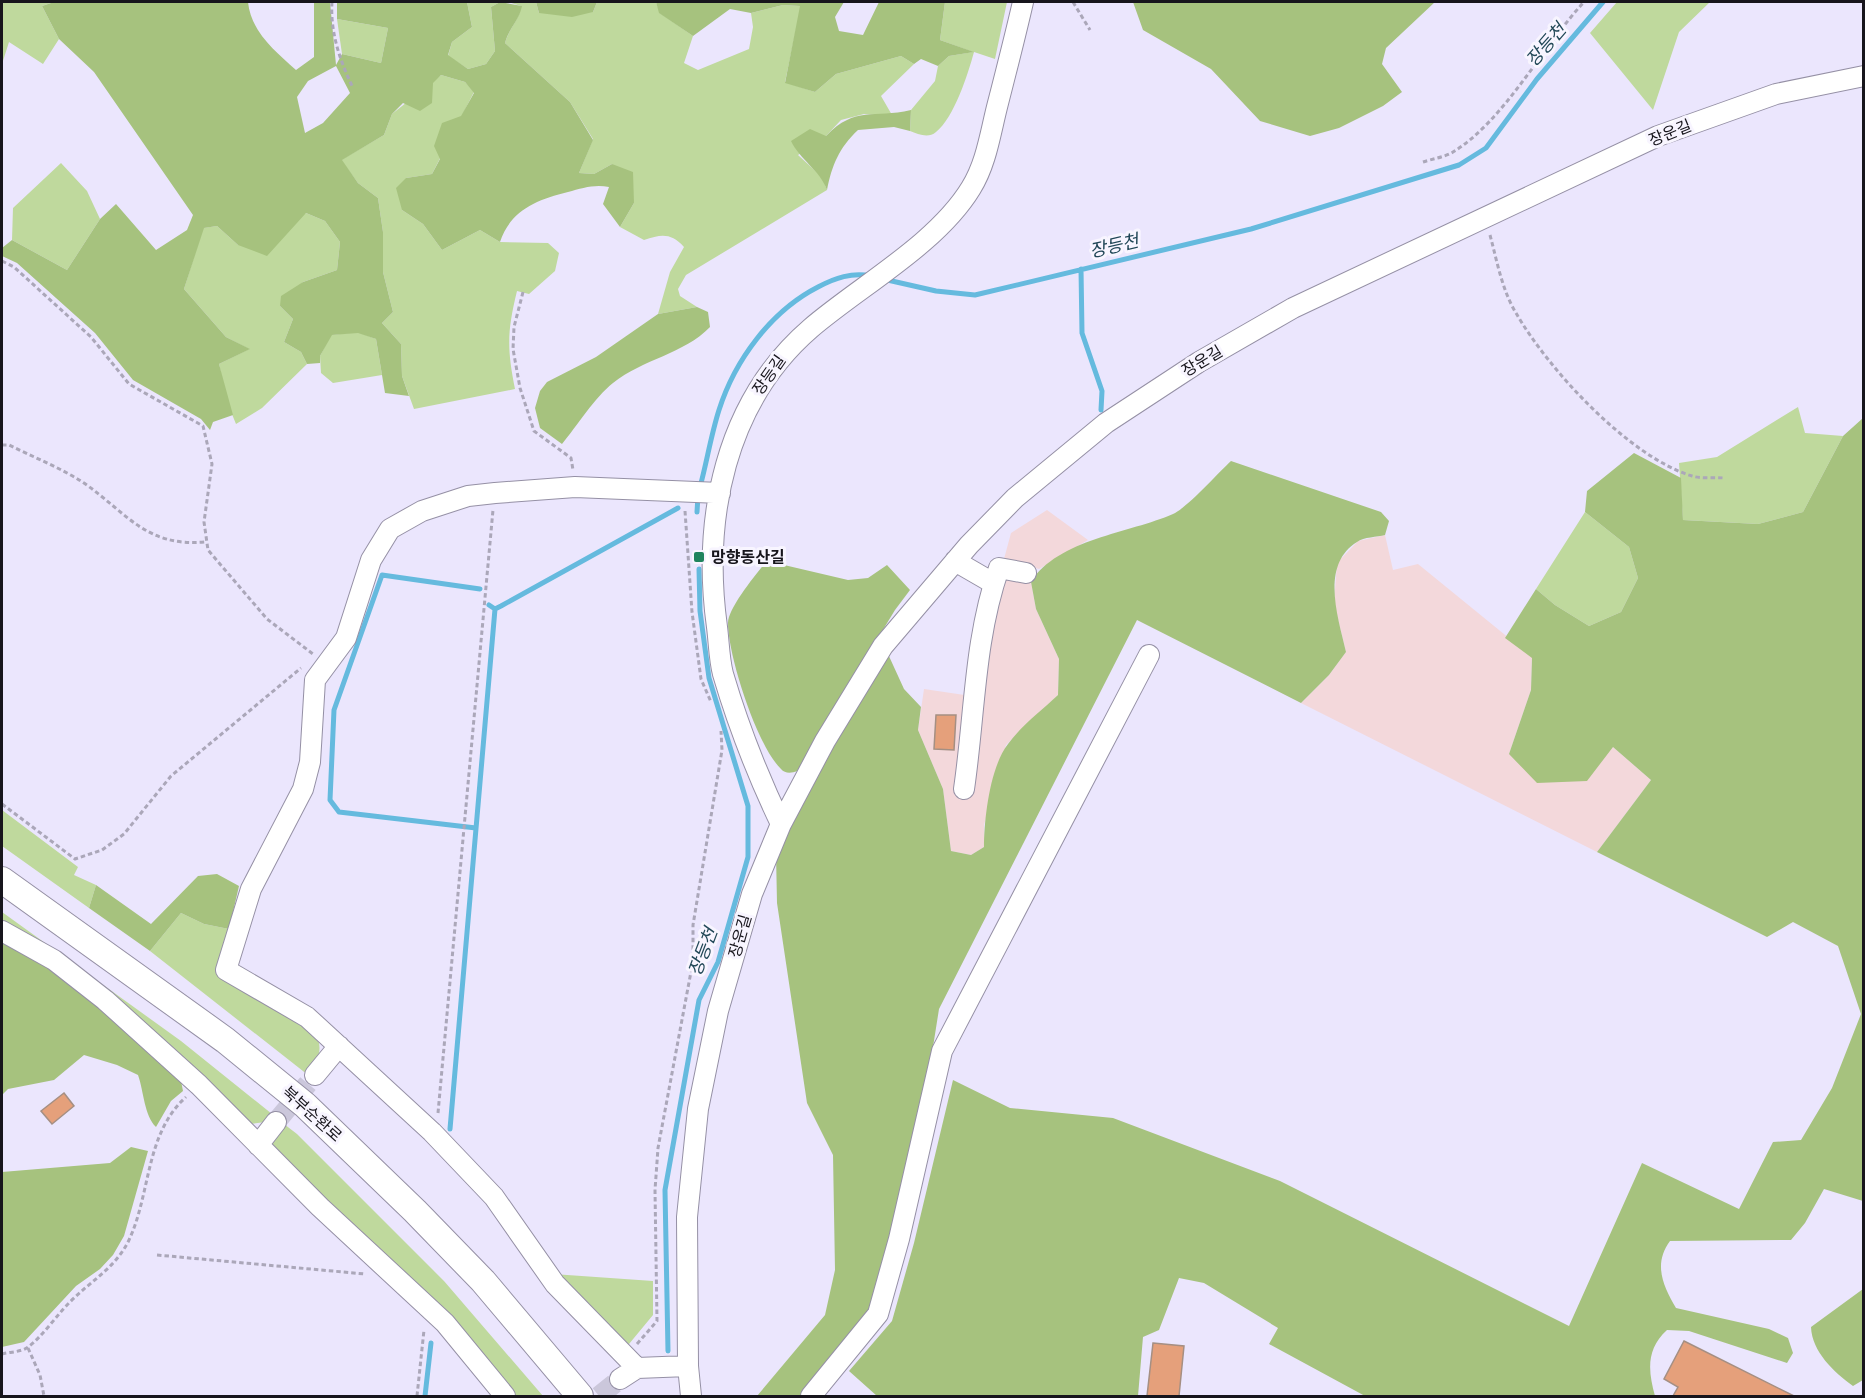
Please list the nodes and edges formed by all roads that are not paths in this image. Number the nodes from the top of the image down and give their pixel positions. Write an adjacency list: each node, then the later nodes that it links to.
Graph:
1 (1023, 2): 3 (street, 장등길)
2 (1863, 76): 4 (street, 장운길)
3 (699, 492): 9 (street, 장등길); 12 (street)
4 (955, 561): 6 (street); 9 (street, 장운길)
5 (1026, 573): 6 (street)
6 (993, 583): 8 (street)
7 (1149, 655): 22 (street)
8 (964, 789)
9 (781, 824): 16 (street, 장운길)
10 (2, 880): 20 (main road, 북부순환로)
11 (2, 931): 15 (street)
12 (339, 1046): 13 (street); 17 (street)
13 (315, 1075)
14 (276, 1122): 15 (street)
15 (258, 1145): 19 (street)
16 (688, 1366): 17 (street); 21 (street, 장운길)
17 (638, 1368): 18 (street)
18 (620, 1379)
19 (505, 1396)
20 (580, 1396)
21 (691, 1396)
22 (812, 1396)

